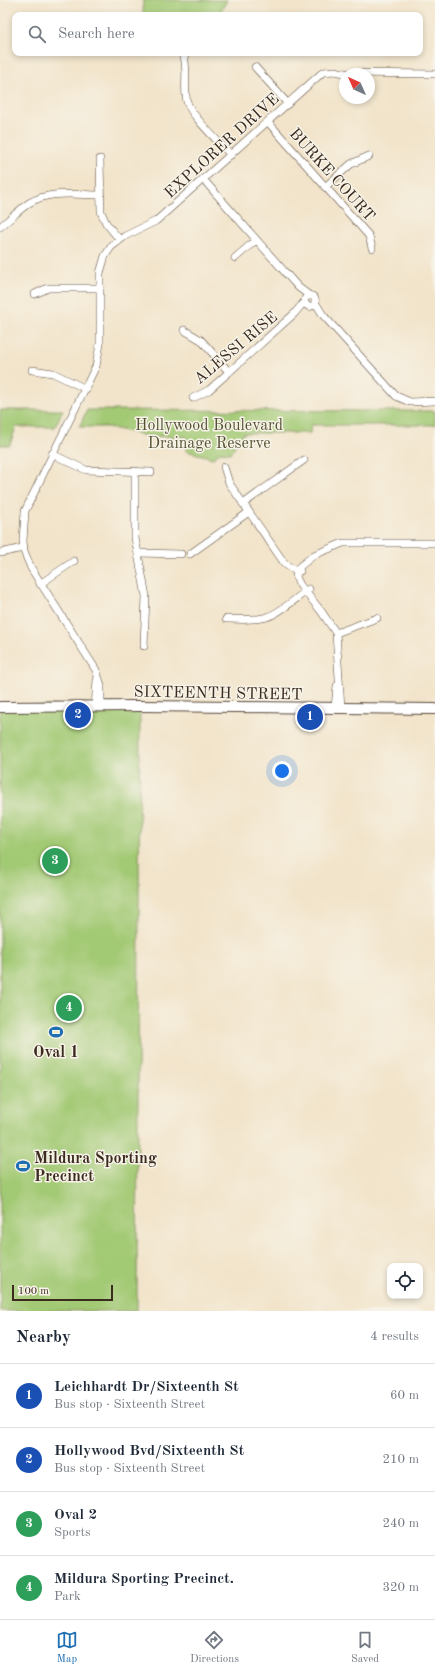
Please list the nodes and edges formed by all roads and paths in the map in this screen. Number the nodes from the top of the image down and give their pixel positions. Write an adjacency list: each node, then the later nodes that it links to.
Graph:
1 (184, 56): 6 (street)
2 (254, 67): 4 (street)
3 (434, 73): 4 (street, EXPLORER DRIVE)
4 (288, 104): 5 (street, EXPLORER DRIVE)
5 (268, 122): 6 (street, EXPLORER DRIVE); 10 (street, BURKE COURT)
6 (231, 155): 9 (street, EXPLORER DRIVE)
7 (368, 156): 10 (street)
8 (100, 159): 11 (street)
9 (203, 179): 13 (street, EXPLORER DRIVE); 14 (street)
10 (325, 187): 15 (street, BURKE COURT)
11 (100, 195): 12 (street); 13 (street)
12 (0, 227)
13 (119, 239): 17 (street)
14 (256, 240): 16 (street); 19 (street)
15 (372, 248)
16 (235, 258)
17 (100, 288): 18 (street); 23 (street)
18 (35, 294)
19 (309, 302): 22 (street, ALESSI RISE); 25 (street)
20 (184, 330): 22 (street)
21 (32, 370): 23 (street)
22 (229, 372): 24 (street, ALESSI RISE)
23 (86, 389): 26 (street)
24 (192, 398)
25 (433, 402)
26 (52, 454): 29 (street); 34 (street)
27 (304, 460): 31 (street)
28 (224, 467): 31 (street)
29 (135, 471): 30 (street); 36 (street)
30 (151, 472)
31 (243, 504): 32 (street)
32 (249, 512): 38 (street); 40 (street)
33 (433, 543): 40 (street)
34 (23, 548): 35 (street); 41 (street)
35 (0, 553)
36 (138, 553): 37 (street); 46 (street)
37 (181, 554)
38 (190, 554)
39 (74, 561): 41 (street)
40 (299, 570): 42 (street)
41 (40, 584): 47 (street)
42 (307, 590): 44 (street); 45 (street)
43 (377, 618): 45 (street)
44 (226, 619)
45 (336, 634): 49 (street)
46 (144, 646)
47 (98, 706): 48 (street, SIXTEENTH STREET); 49 (street, SIXTEENTH STREET)
48 (0, 707)
49 (338, 708): 50 (street, SIXTEENTH STREET)
50 (435, 709)

